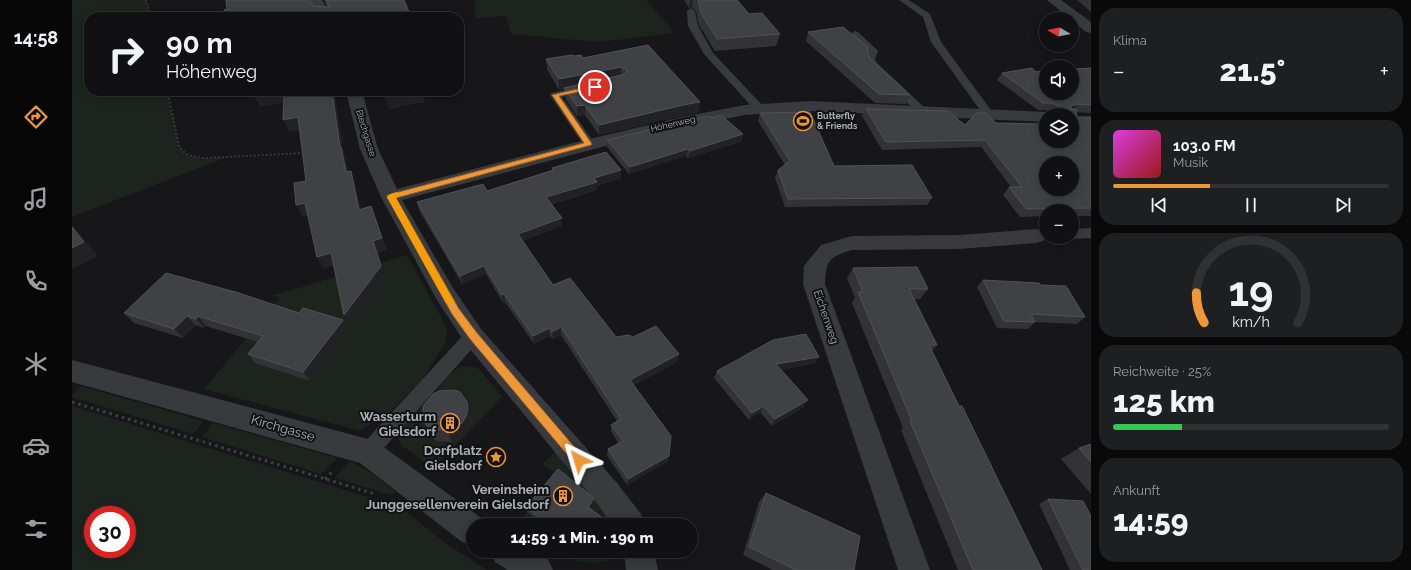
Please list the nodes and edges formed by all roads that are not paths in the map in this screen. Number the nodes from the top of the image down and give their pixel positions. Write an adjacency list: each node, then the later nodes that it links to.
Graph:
1 (316, 0): 5 (street)
2 (903, 0): 12 (lane)
3 (1052, 0): 6 (street)
4 (690, 10): 10 (lane)
5 (323, 12)
6 (1091, 29)
7 (856, 34): 11 (lane)
8 (599, 86): 14 (lane)
9 (355, 96): 15 (street, Blechgasse)
10 (758, 107): 11 (street, Höhenweg); 14 (street, Höhenweg)
11 (923, 112): 12 (street, Höhenweg)
12 (989, 115): 13 (street, Höhenweg)
13 (1039, 117)
14 (589, 144): 15 (street, Höhenweg)
15 (391, 197): 19 (street, Blechgasse)
16 (1091, 233): 17 (lane)
17 (1079, 234)
18 (1039, 236): 28 (street, Eichenweg)
19 (473, 336): 21 (lane); 22 (street, Blechgasse)
20 (72, 371): 21 (street, Kirchgasse)
21 (368, 452): 23 (street, Kirchgasse)
22 (625, 518)
23 (466, 526)
24 (517, 558): 26 (street)
25 (640, 558): 27 (street)
26 (537, 570)
27 (642, 570)
28 (914, 570)

